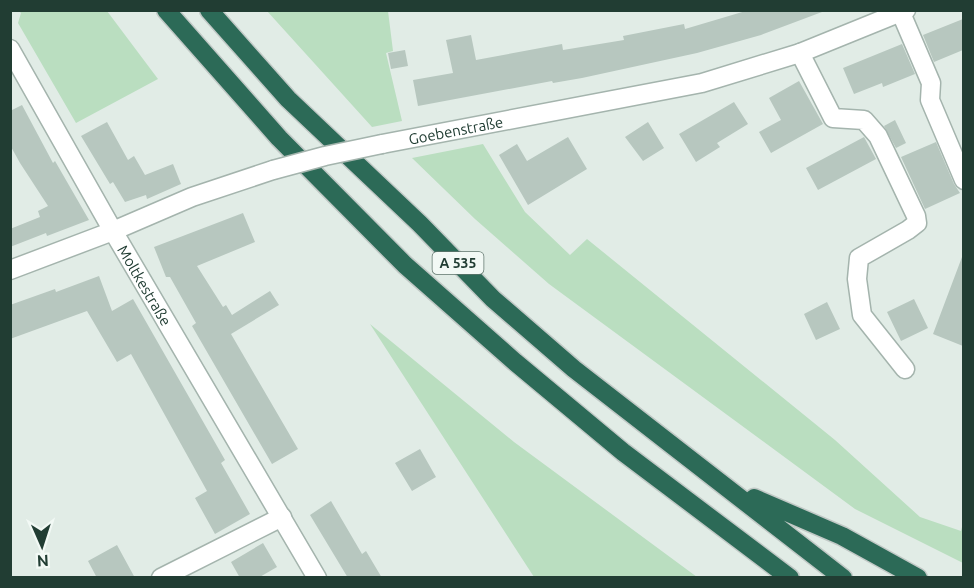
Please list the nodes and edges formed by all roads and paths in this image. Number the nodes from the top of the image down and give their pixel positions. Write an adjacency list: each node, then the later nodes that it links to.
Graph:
1 (166, 10): 14 (highway, A 535)
2 (209, 10): 10 (highway, A 535)
3 (904, 12): 5 (street, Goebenstraße); 6 (street)
4 (10, 49): 7 (street, Moltkestraße)
5 (800, 53): 7 (street, Goebenstraße, bridge); 9 (street)
6 (963, 180)
7 (113, 231): 8 (street, Goebenstraße); 11 (street, Moltkestraße)
8 (10, 270)
9 (905, 369)
10 (730, 488): 15 (highway); 16 (highway)
11 (282, 518): 12 (street); 13 (street, Moltkestraße)
12 (162, 578)
13 (317, 578)
14 (789, 578)
15 (843, 578)
16 (918, 578)

